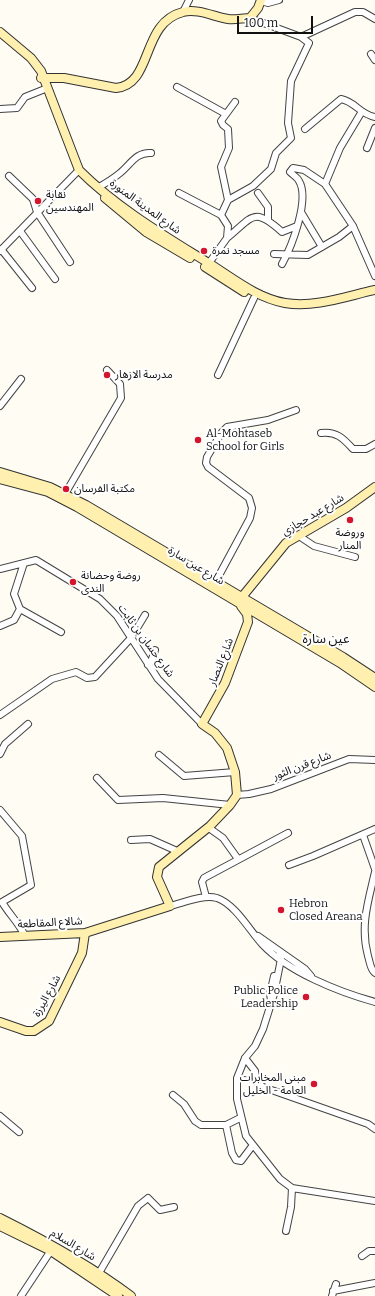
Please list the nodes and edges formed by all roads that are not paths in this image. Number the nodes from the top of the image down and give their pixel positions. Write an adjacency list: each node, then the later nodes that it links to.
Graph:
1 (189, 0): 4 (street)
2 (261, 0): 3 (street); 5 (street)
3 (279, 0)
4 (183, 12): 5 (street); 10 (street)
5 (250, 18): 8 (street)
6 (375, 19): 8 (street)
7 (0, 32): 10 (street, شارع المدينة المنورة)
8 (302, 37): 28 (street)
9 (0, 38): 10 (street, شارع المدينة المنورة)
10 (42, 78): 12 (street, شارع المدينة المنورة); 25 (street, شارع المدينة المنورة)
11 (177, 87): 16 (street)
12 (45, 90): 14 (street); 22 (street, شارع المدينة المنورة)
13 (235, 102): 16 (street)
14 (0, 109)
15 (361, 113): 17 (street); 19 (street); 24 (street)
16 (226, 114): 28 (street)
17 (375, 117)
18 (375, 128): 20 (street)
19 (305, 129)
20 (367, 148)
21 (151, 153): 25 (street)
22 (76, 173): 29 (street); 49 (street, شارع المدينة المنورة)
23 (8, 176): 29 (street)
24 (325, 184): 30 (street); 34 (street)
25 (99, 187): 42 (street, شارع المدينة المنورة)
26 (179, 193): 31 (street)
27 (258, 193): 32 (street)
28 (228, 200): 31 (street)
29 (37, 212): 35 (street); 41 (street)
30 (300, 212): 33 (street); 37 (street)
31 (221, 215): 36 (street)
32 (268, 219): 33 (street); 36 (street)
33 (297, 226): 40 (street)
34 (353, 226): 37 (street); 44 (street)
35 (20, 231): 38 (street); 45 (street)
36 (227, 238): 42 (street)
37 (322, 247): 40 (street)
38 (1, 250): 46 (street)
39 (274, 254): 40 (street)
40 (288, 254): 43 (street)
41 (70, 262)
42 (209, 263): 47 (street, شارع المدينة المنورة)
43 (282, 264)
44 (375, 276)
45 (55, 278)
46 (32, 288)
47 (375, 290)
48 (375, 295): 49 (street, شارع المدينة المنورة)
49 (254, 298): 51 (street)
50 (107, 370): 60 (street)
51 (218, 375)
52 (21, 379): 53 (street)
53 (0, 406)
54 (296, 410): 65 (street)
55 (321, 433): 56 (street)
56 (375, 444)
57 (0, 472): 60 (street, شارع عين سارة)
58 (0, 479): 67 (street, شارع عين سارة)
59 (375, 487): 61 (street, شارع عبد حجازي)
60 (65, 494): 65 (street, شارع عين سارة)
61 (299, 536): 62 (street); 66 (street, شارع عبد حجازي)
62 (355, 557)
63 (24, 564): 64 (street, شارع حسان بن ثابت); 68 (street); 72 (street, شارع حسان بن ثابت)
64 (0, 569)
65 (216, 581): 66 (street, شارع عين سارة)
66 (242, 597): 67 (street); 75 (street, شارع عين سارة)
67 (241, 606): 76 (street, شارع عين سارة); 79 (street, شارع النصار)
68 (20, 609): 70 (street); 71 (street)
69 (146, 615): 72 (street)
70 (0, 626)
71 (61, 632)
72 (131, 638): 74 (street, شارع حسان بن ثابت); 77 (street)
73 (155, 650): 74 (street)
74 (148, 664): 79 (street, شارع حسان بن ثابت)
75 (375, 678)
76 (375, 687)
77 (0, 715)
78 (28, 724): 80 (street)
79 (202, 724): 83 (street, شارع حسان بن ثابت)
80 (0, 754)
81 (160, 755): 83 (street)
82 (375, 760): 85 (street, شارع قرن الثور)
83 (235, 772): 85 (street, شارع حسان بن ثابت)
84 (96, 778): 86 (street)
85 (236, 795): 86 (street)
86 (230, 805): 88 (street)
87 (0, 810): 102 (street)
88 (209, 828): 93 (street); 94 (street)
89 (375, 829): 91 (street)
90 (288, 833): 94 (street)
91 (363, 835): 95 (street); 96 (street)
92 (131, 840): 93 (street)
93 (177, 851): 99 (street)
94 (238, 859): 98 (street)
95 (289, 864)
96 (375, 869)
97 (375, 872): 104 (street)
98 (206, 897): 99 (street); 103 (street)
99 (170, 906): 100 (street, شالاع المقاطعة)
100 (85, 933): 102 (street, شالاع المقاطعة); 106 (street, شارع اليرزة)
101 (0, 936): 102 (street, شالاع المقاطعة)
102 (26, 936)
103 (280, 956): 105 (street); 107 (street)
104 (375, 973)
105 (375, 1002)
106 (0, 1022)
107 (245, 1058): 110 (street); 112 (street)
108 (173, 1095): 113 (street)
109 (0, 1116): 115 (street)
110 (240, 1118): 113 (street); 116 (street)
111 (375, 1121): 112 (street)
112 (368, 1124): 114 (street)
113 (226, 1125): 116 (street)
114 (375, 1129)
115 (19, 1132)
116 (253, 1145): 117 (street)
117 (292, 1188): 118 (street); 122 (street)
118 (375, 1201)
119 (174, 1207): 126 (street)
120 (0, 1218): 123 (street, شارع السلام)
121 (0, 1226): 123 (street, شارع السلام)
122 (286, 1232)
123 (52, 1248): 126 (street, شارع السلام); 130 (street); 131 (street, شارع السلام)
124 (375, 1251): 125 (street)
125 (362, 1256)
126 (99, 1273): 132 (street, شارع السلام)
127 (375, 1283): 129 (street)
128 (336, 1284): 129 (street)
129 (332, 1293)
130 (21, 1296)
131 (118, 1296)
132 (131, 1296)

